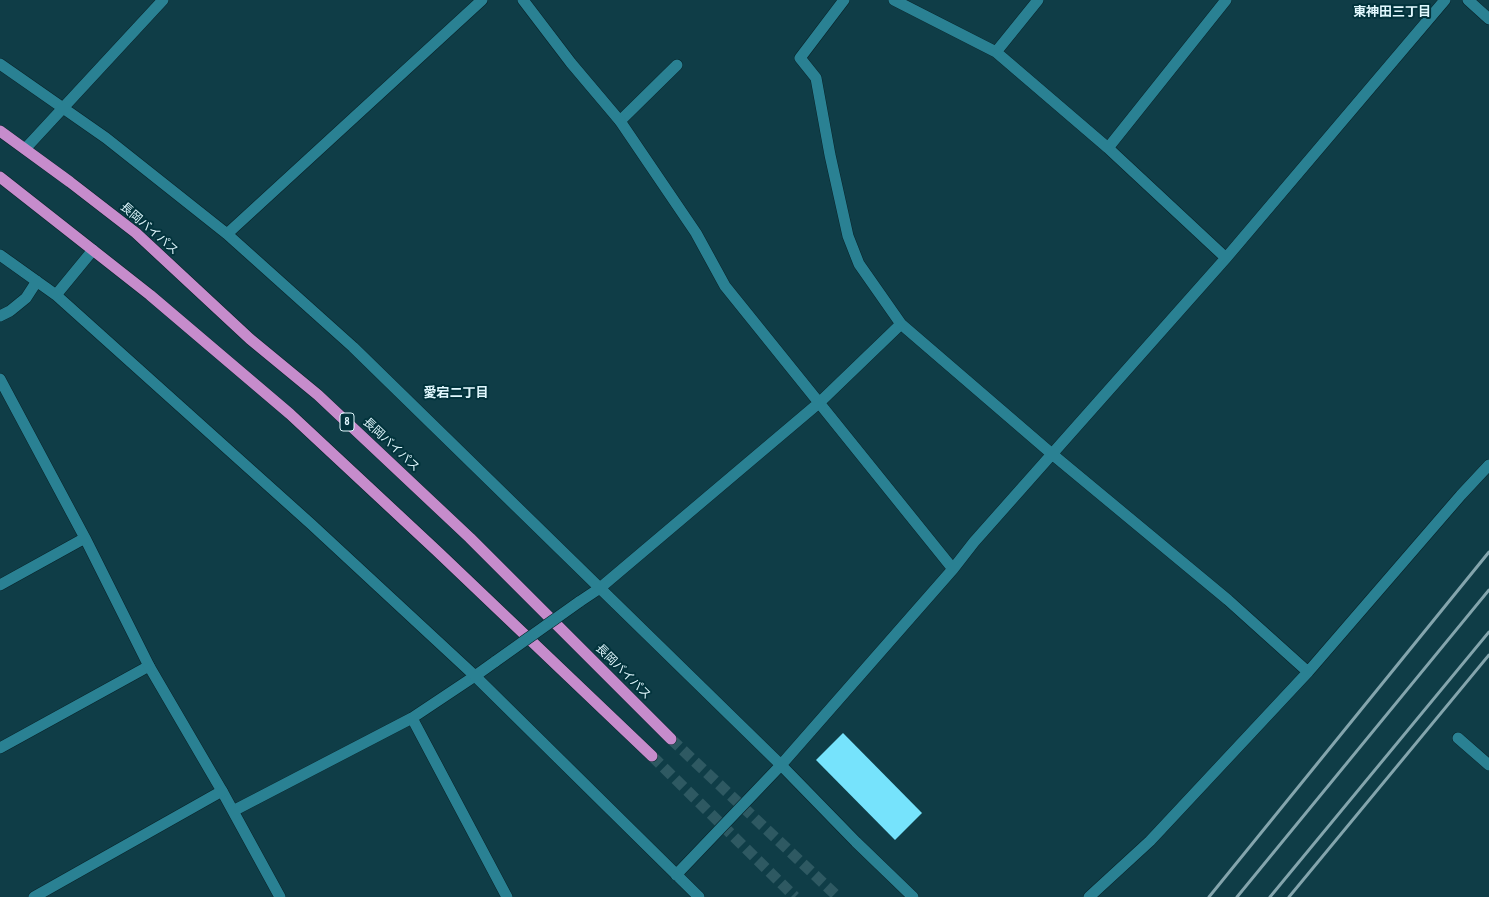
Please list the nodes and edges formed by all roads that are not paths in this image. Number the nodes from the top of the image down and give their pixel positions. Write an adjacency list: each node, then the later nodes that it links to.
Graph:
1 (163, 0): 14 (street)
2 (482, 0): 20 (street)
3 (523, 0): 15 (street)
4 (844, 0): 27 (street)
5 (894, 0): 11 (street)
6 (1038, 0): 11 (street)
7 (1226, 0): 17 (street)
8 (1445, 0): 23 (street)
9 (1468, 0): 10 (street)
10 (1489, 19)
11 (996, 52): 17 (street)
12 (0, 64): 14 (street)
13 (677, 65): 15 (street)
14 (62, 108): 18 (street); 20 (street)
15 (620, 121): 29 (street)
16 (0, 131): 18 (highway, 長岡バイパス / 8)
17 (1108, 148): 23 (street)
18 (25, 149): 41 (highway, 長岡バイパス / 8)
19 (0, 177): 21 (highway)
20 (227, 234): 35 (street)
21 (94, 250): 25 (street); 43 (highway)
22 (0, 255): 24 (street)
23 (1226, 258): 30 (street)
24 (37, 281): 25 (street); 26 (street)
25 (56, 295): 38 (street)
26 (0, 316)
27 (901, 324): 29 (street); 30 (street)
28 (0, 379): 32 (street)
29 (820, 402): 33 (street); 35 (street)
30 (1052, 454): 33 (street); 37 (street)
31 (1489, 465): 37 (street)
32 (85, 538): 34 (street); 36 (street)
33 (953, 568): 44 (street)
34 (0, 585)
35 (600, 588): 38 (street, bridge); 44 (street)
36 (149, 666): 42 (street); 46 (street)
37 (1308, 672): 55 (street)
38 (475, 676): 39 (street); 48 (street)
39 (412, 718): 47 (street); 52 (street)
40 (1458, 738): 45 (street)
41 (671, 739)
42 (0, 748)
43 (652, 756)
44 (781, 765): 48 (street); 54 (street)
45 (1489, 765)
46 (222, 791): 47 (street); 49 (street)
47 (233, 811): 51 (street)
48 (676, 875): 53 (street)
49 (54, 892): 50 (street)
50 (34, 897)
51 (280, 897)
52 (507, 897)
53 (699, 897)
54 (913, 897)
55 (1089, 897)

